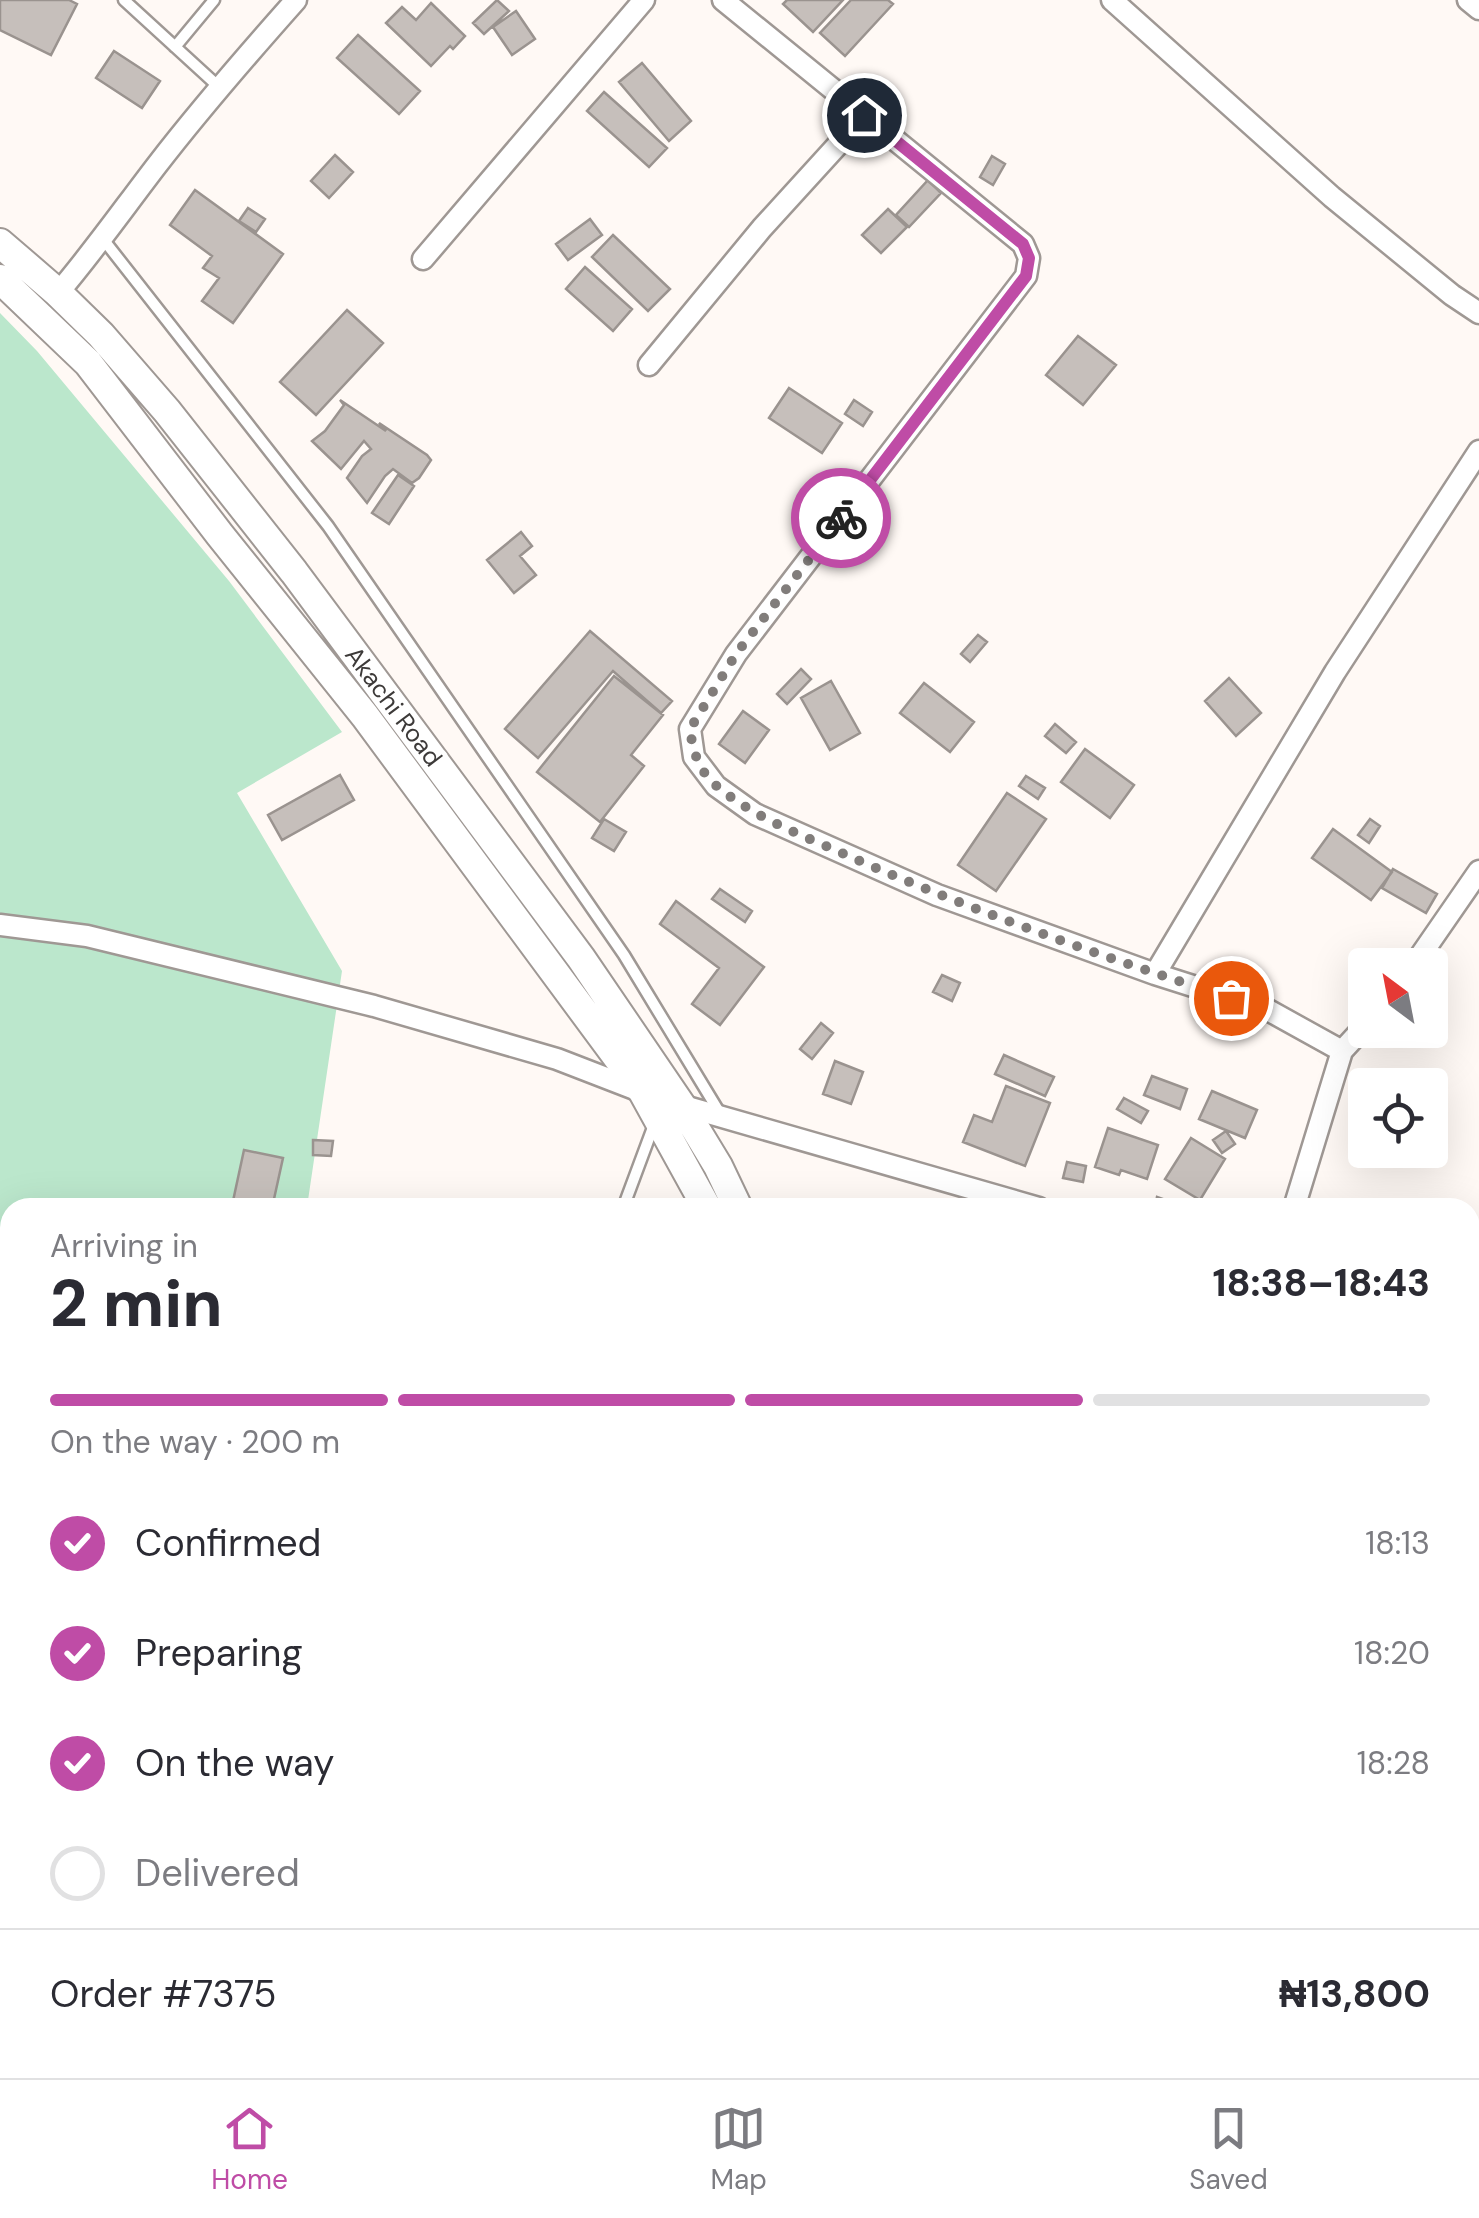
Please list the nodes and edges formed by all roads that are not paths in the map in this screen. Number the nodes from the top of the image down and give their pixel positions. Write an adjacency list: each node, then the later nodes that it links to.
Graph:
1 (124, 0): 9 (lane)
2 (214, 0): 9 (lane)
3 (296, 0): 10 (street)
4 (644, 0): 14 (street)
5 (723, 0): 11 (street)
6 (1112, 0): 17 (street)
7 (1468, 0): 8 (street)
8 (1479, 9)
9 (176, 47): 10 (lane)
10 (219, 87): 12 (street)
11 (864, 115): 18 (street); 23 (street)
12 (103, 239): 16 (street); 27 (lane)
13 (0, 243): 16 (main road, Akachi Road)
14 (423, 259)
15 (0, 279): 26 (main road, Akachi Road)
16 (58, 293): 26 (main road, Akachi Road)
17 (1479, 313)
18 (648, 364)
19 (1479, 451): 23 (street)
20 (1479, 871): 22 (street)
21 (0, 925): 26 (street)
22 (1426, 948)
23 (1155, 974): 25 (street)
24 (1348, 1044): 25 (street)
25 (1342, 1051): 32 (street)
26 (660, 1105): 27 (street); 28 (lane); 29 (main road, Akachi Road); 30 (main road, Akachi Road)
27 (722, 1115): 31 (street)
28 (627, 1198)
29 (702, 1198)
30 (733, 1198)
31 (1005, 1198)
32 (1297, 1198)

